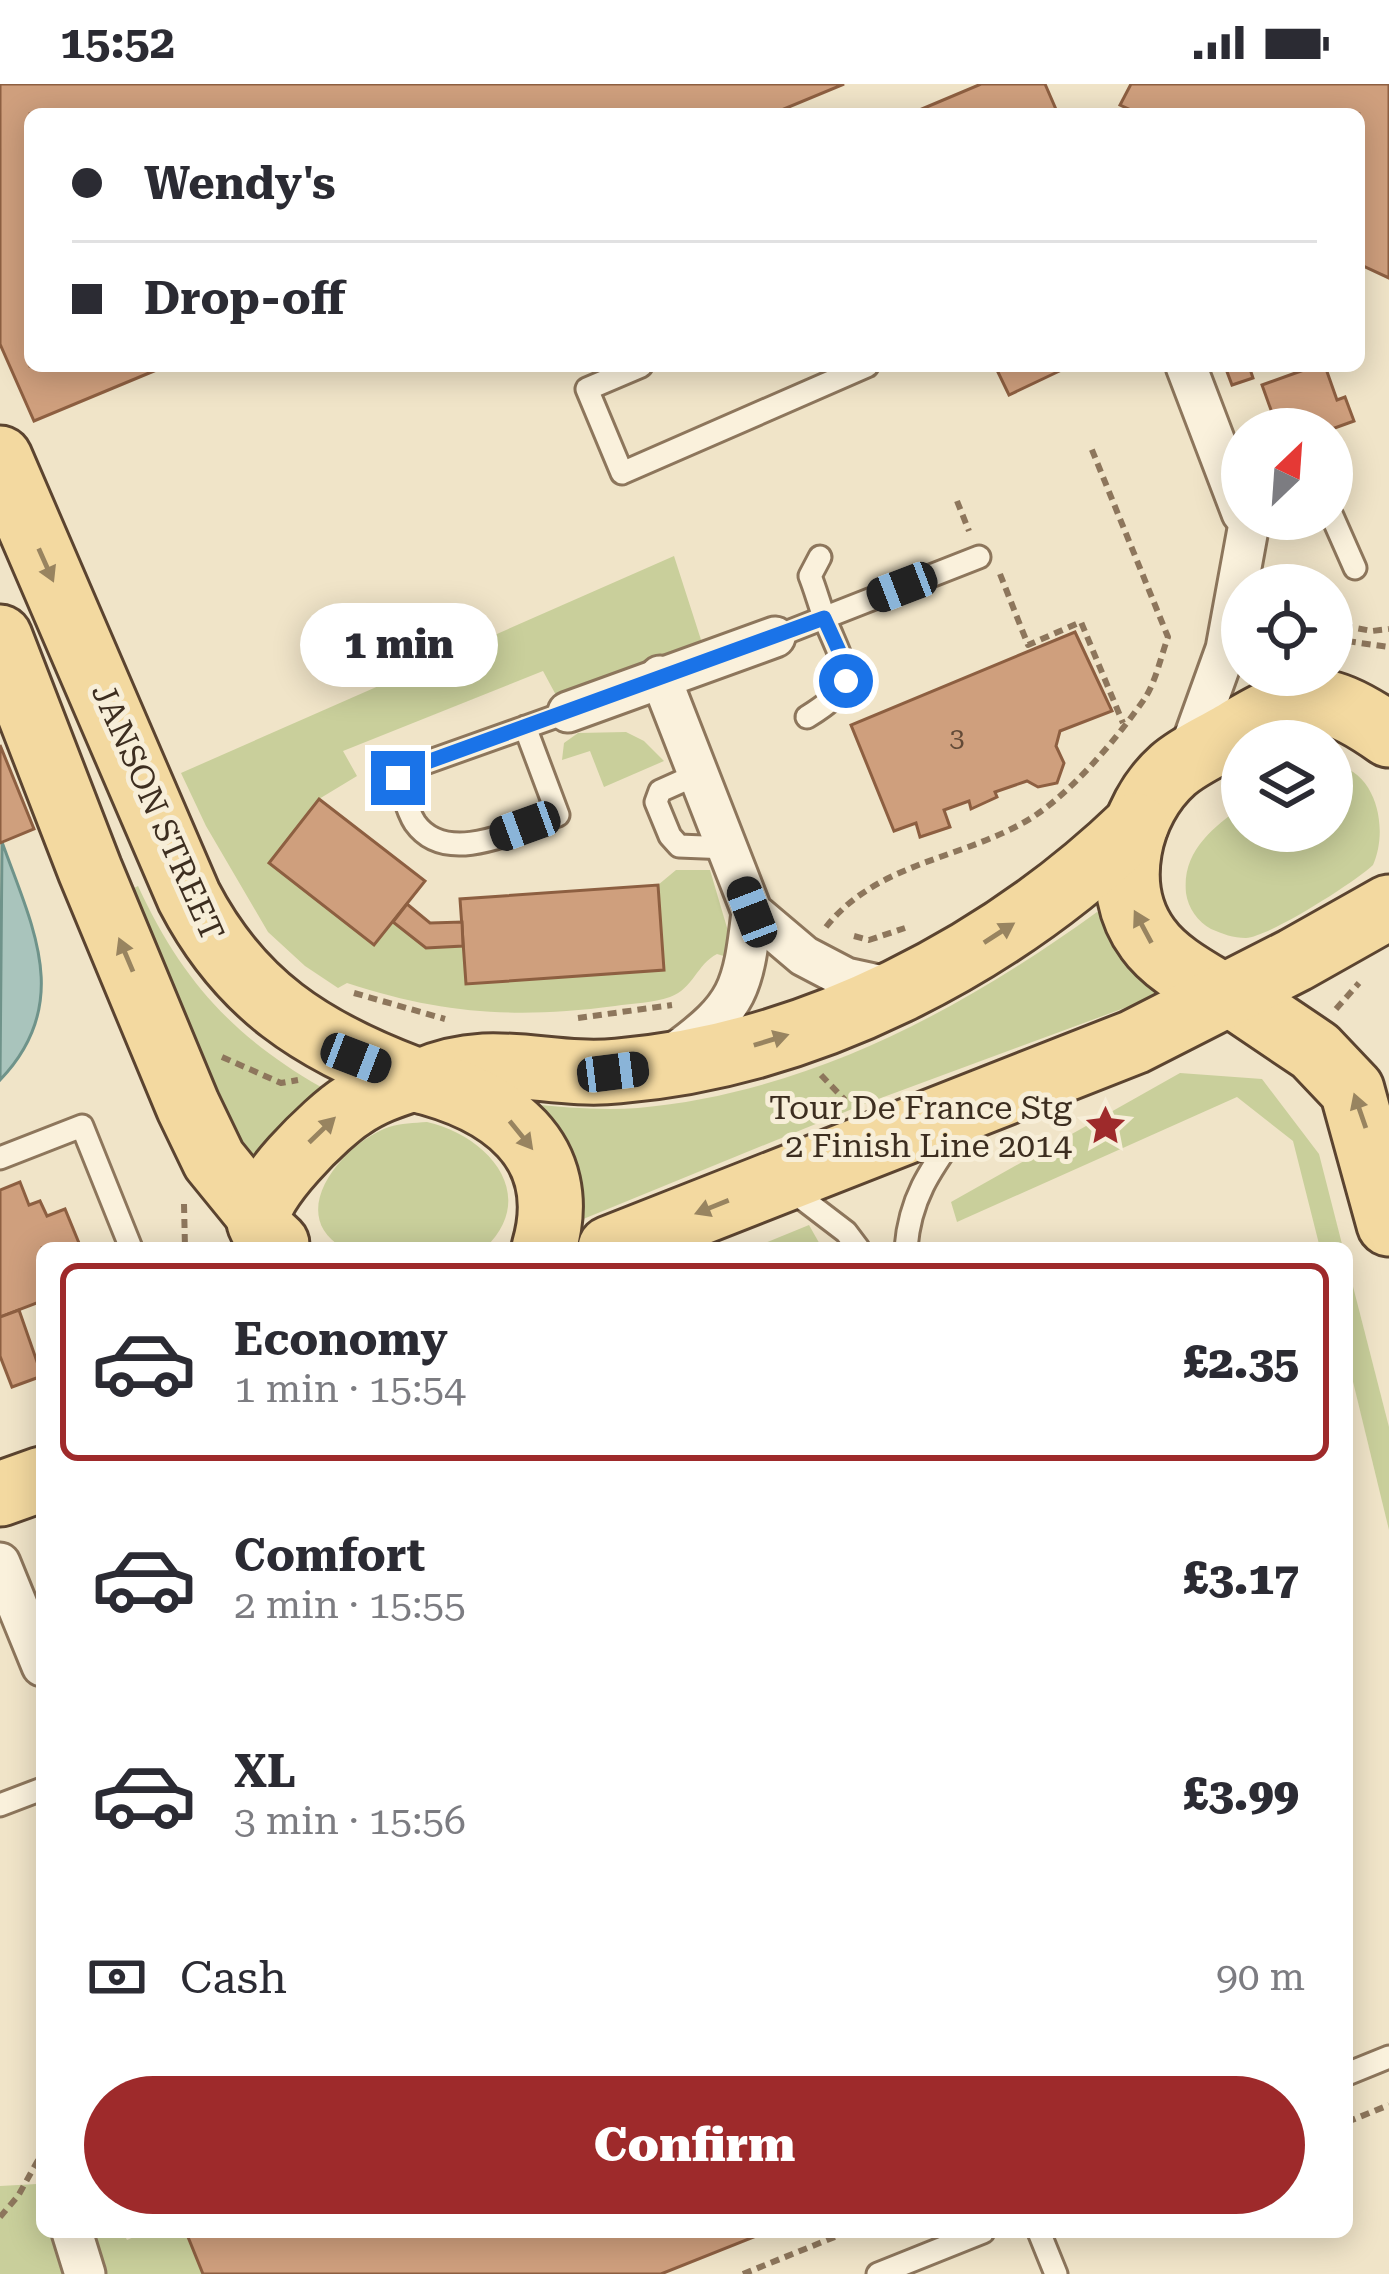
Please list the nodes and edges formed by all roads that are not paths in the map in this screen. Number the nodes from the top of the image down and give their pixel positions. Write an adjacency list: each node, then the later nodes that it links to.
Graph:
1 (627, 372): 2 (lane)
2 (853, 372)
3 (1188, 372): 4 (street)
4 (1221, 457)
5 (0, 458): 30 (main road, JANSON STREET, one-way to 30)
6 (1242, 540): 23 (street)
7 (1343, 540): 10 (lane)
8 (820, 557): 11 (lane)
9 (979, 557): 11 (lane)
10 (1355, 568)
11 (824, 618): 13 (lane); 20 (lane)
12 (0, 637): 35 (main road, one-way to 12)
13 (776, 637): 14 (street)
14 (660, 676): 19 (street); 26 (street)
15 (1389, 684): 16 (main road)
16 (1353, 689)
17 (1312, 696): 23 (main road)
18 (1323, 696): 22 (main road)
19 (568, 712): 21 (lane)
20 (808, 717)
21 (525, 727): 21 (lane)
22 (1389, 735)
23 (1186, 760): 24 (main road)
24 (1136, 825): 27 (main road, one-way to 24); 28 (main road, one-way to 24)
25 (1389, 907): 28 (main road)
26 (752, 912): 27 (street); 29 (street)
27 (897, 989): 29 (main road, one-way to 27)
28 (1226, 993): 31 (main road); 34 (main road, one-way to 28)
29 (657, 1066): 30 (main road)
30 (417, 1080): 35 (main road, one-way to 30); 37 (main road, JANSON STREET, one-way to 37)
31 (977, 1102): 33 (main road); 40 (lane)
32 (0, 1158): 36 (lane)
33 (776, 1182): 38 (main road, one-way to 38); 39 (lane)
34 (1389, 1225)
35 (260, 1234)
36 (129, 1242)
37 (546, 1242)
38 (625, 1242)
39 (854, 1242)
40 (907, 1242)
41 (0, 1563): 42 (street)
42 (36, 1651)
43 (36, 1791): 44 (lane)
44 (0, 1804)
45 (1389, 2057): 46 (lane)
46 (1353, 2072)
47 (74, 2238): 50 (street)
48 (968, 2238): 51 (lane)
49 (1041, 2238): 52 (lane)
50 (85, 2274)
51 (878, 2274)
52 (1056, 2274)

